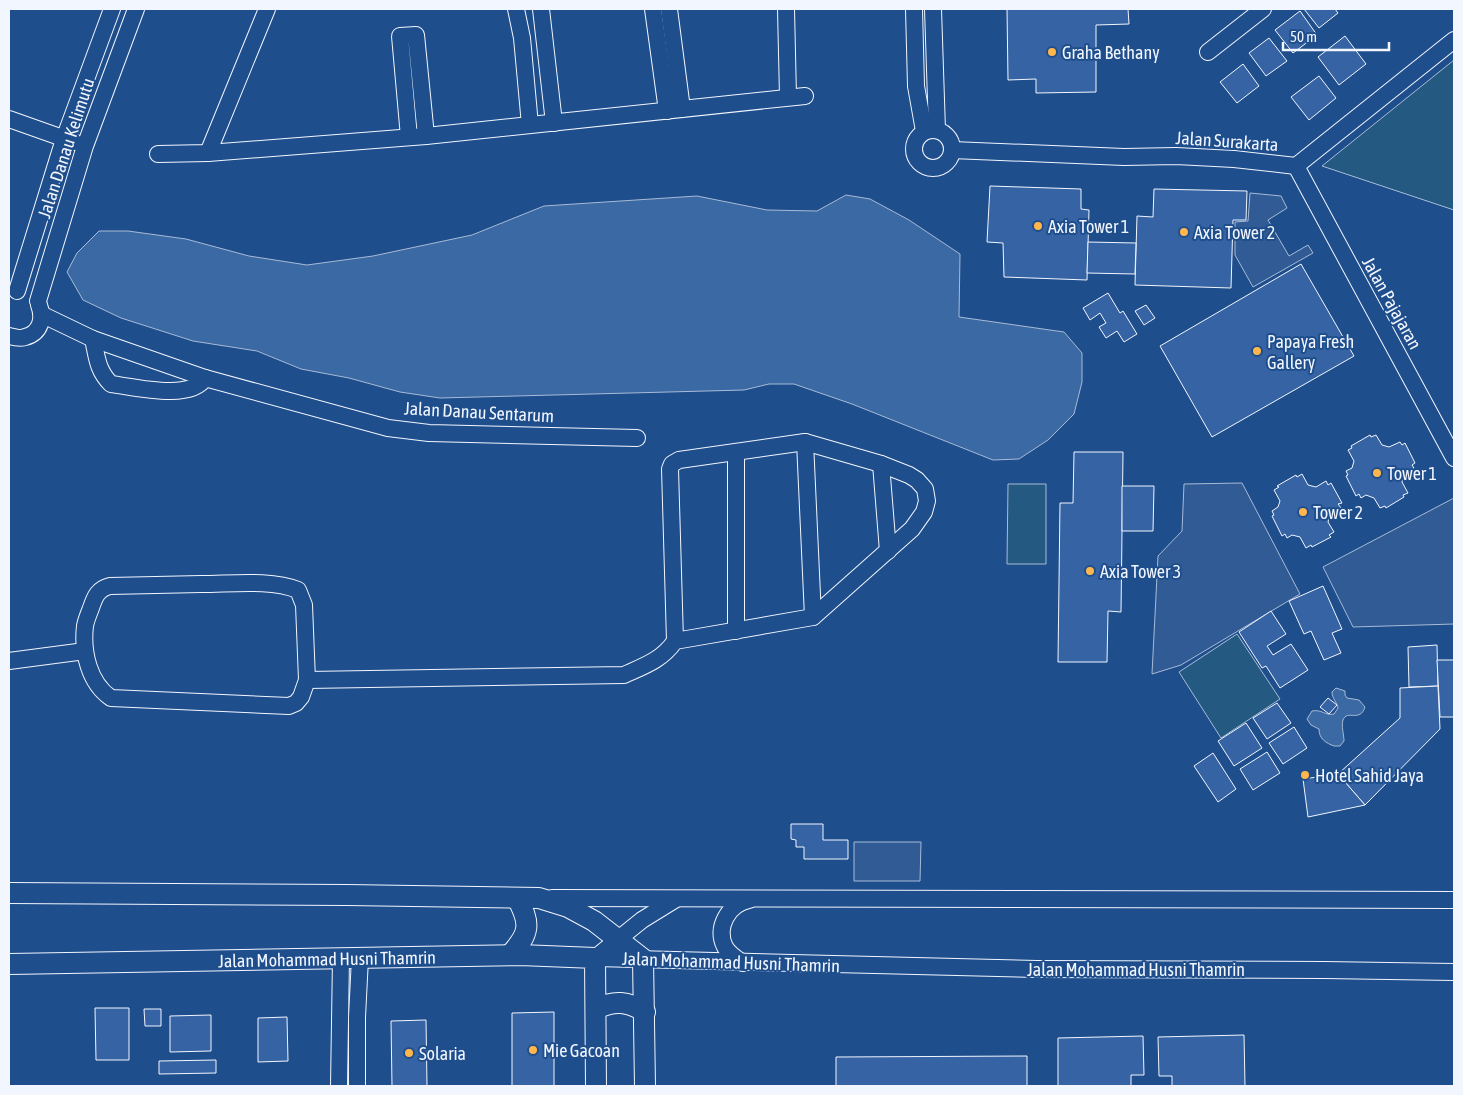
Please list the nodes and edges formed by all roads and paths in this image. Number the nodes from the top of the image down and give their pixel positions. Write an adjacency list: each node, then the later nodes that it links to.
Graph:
1 (112, 9): 23 (street, Jalan Danau Kelimutu)
2 (136, 9): 24 (street, Jalan Danau Kelimutu)
3 (267, 9): 26 (street)
4 (516, 9): 19 (street)
5 (541, 9): 18 (street)
6 (653, 9): 16 (street)
7 (669, 9): 16 (street)
8 (786, 9): 15 (street)
9 (914, 9): 20 (street)
10 (933, 9): 20 (street)
11 (1263, 9): 13 (street)
12 (1454, 40): 28 (street, Jalan Surakarta)
13 (1208, 52)
14 (805, 96): 15 (street)
15 (788, 97): 16 (street)
16 (675, 110): 18 (street)
17 (9, 119): 23 (street)
18 (554, 123): 19 (street)
19 (530, 125): 21 (street)
20 (931, 130): 25 (street); 25 (street)
21 (426, 136): 22 (street); 22 (street)
22 (409, 137): 26 (street)
23 (64, 139): 24 (street); 29 (street, Jalan Danau Kelimutu)
24 (85, 146): 30 (street, Jalan Danau Kelimutu)
25 (952, 150): 28 (street, Jalan Surakarta)
26 (208, 153): 27 (street)
27 (158, 154)
28 (1296, 166): 37 (street, Jalan Pajajaran)
29 (13, 293): 30 (street, Jalan Danau Sentarum)
30 (40, 308): 31 (street, Jalan Danau Kelimutu); 32 (street, Jalan Danau Sentarum)
31 (9, 336)
32 (93, 339): 33 (street, Jalan Danau Sentarum); 33 (street)
33 (205, 378): 34 (street, Jalan Danau Sentarum)
34 (637, 438)
35 (805, 442): 36 (street); 38 (street); 40 (street)
36 (736, 452): 41 (street); 42 (street)
37 (1454, 458)
38 (881, 464): 39 (street); 39 (street)
39 (888, 551): 40 (street)
40 (813, 616): 41 (street)
41 (736, 631): 42 (street)
42 (675, 641): 45 (street)
43 (85, 651): 44 (street); 45 (street); 45 (street)
44 (9, 661)
45 (306, 680)
46 (9, 894): 47 (main road)
47 (516, 898): 48 (main road); 53 (main road)
48 (540, 898): 49 (street); 52 (main road)
49 (676, 899): 50 (street); 52 (street)
50 (755, 899): 51 (street); 57 (street)
51 (1454, 900)
52 (618, 938): 55 (street); 56 (main road)
53 (510, 955): 54 (main road, Jalan Mohammad Husni Thamrin); 55 (main road, Jalan Mohammad Husni Thamrin)
54 (350, 958): 58 (main road, Jalan Mohammad Husni Thamrin); 62 (street); 63 (street)
55 (595, 958): 56 (street, Jalan Mohammad Husni Thamrin); 60 (main road)
56 (643, 959): 57 (street, Jalan Mohammad Husni Thamrin); 61 (main road)
57 (743, 963): 59 (street, Jalan Mohammad Husni Thamrin)
58 (9, 964)
59 (1454, 972)
60 (596, 1009): 61 (main road); 64 (main road)
61 (645, 1012): 65 (main road)
62 (339, 1086)
63 (356, 1086)
64 (596, 1086)
65 (645, 1086)

